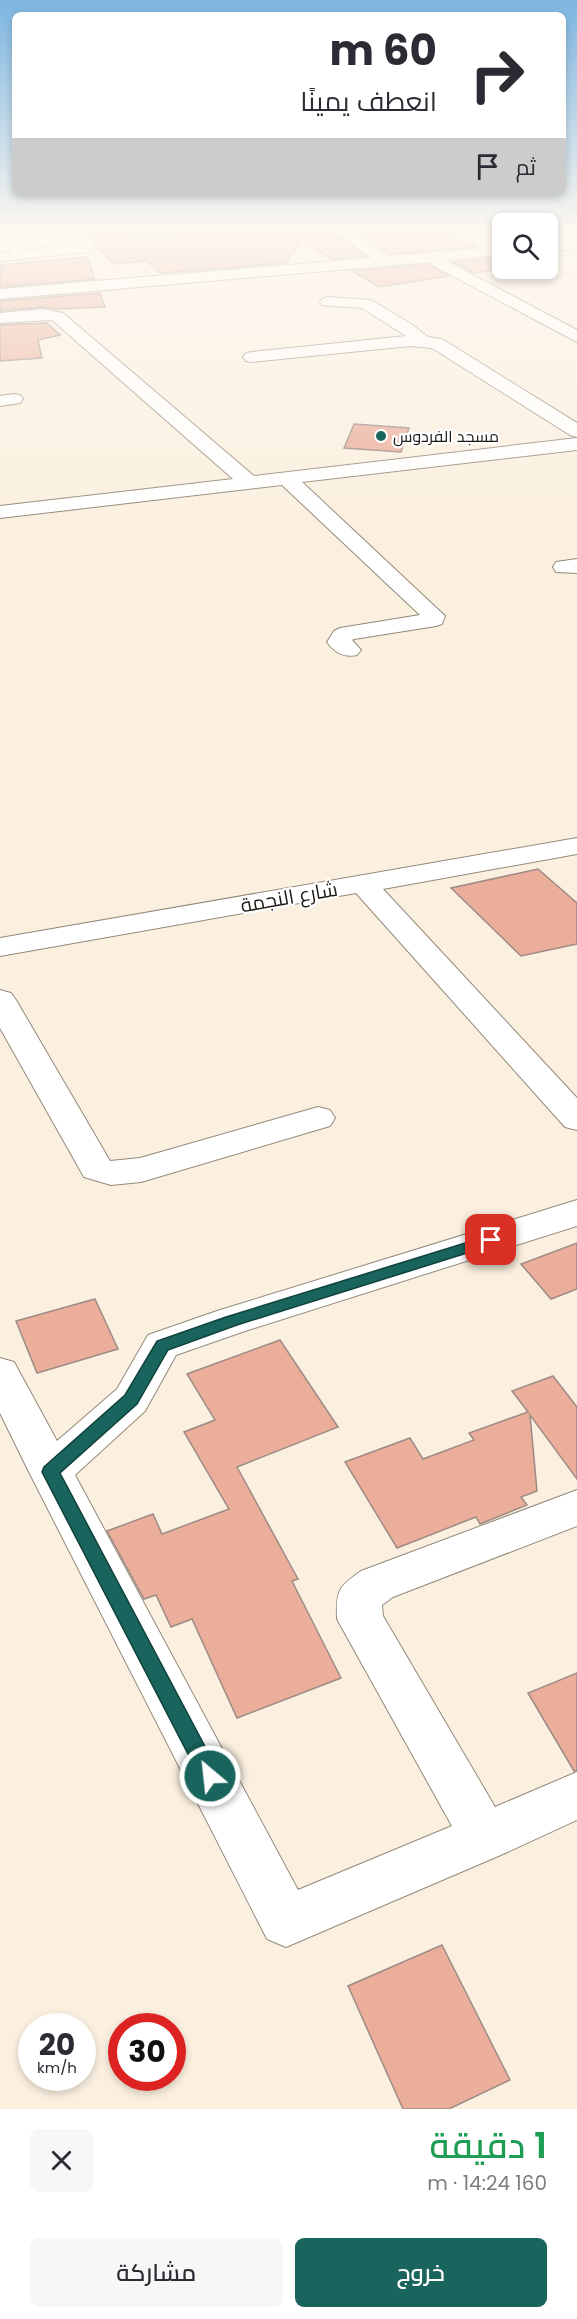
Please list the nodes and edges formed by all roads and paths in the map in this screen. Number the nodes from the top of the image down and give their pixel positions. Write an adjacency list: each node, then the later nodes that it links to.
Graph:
1 (69, 326): 10 (street)
2 (404, 326): 5 (street)
3 (557, 326): 4 (street)
4 (577, 337)
5 (423, 342): 6 (street); 7 (street)
6 (252, 357)
7 (577, 431)
8 (577, 444): 9 (street)
9 (286, 478): 10 (street); 12 (street)
10 (249, 482): 11 (street)
11 (0, 512)
12 (350, 650)
13 (577, 846): 14 (street, شارع النجمة)
14 (363, 884): 15 (street, شارع النجمة); 18 (street)
15 (0, 947)
16 (0, 1000): 17 (street)
17 (318, 1118)
18 (577, 1119)
19 (577, 1213): 21 (street)
20 (0, 1372): 21 (street)
21 (50, 1472): 24 (street)
22 (577, 1508): 24 (street)
23 (577, 1795): 24 (street)
24 (485, 1837)

